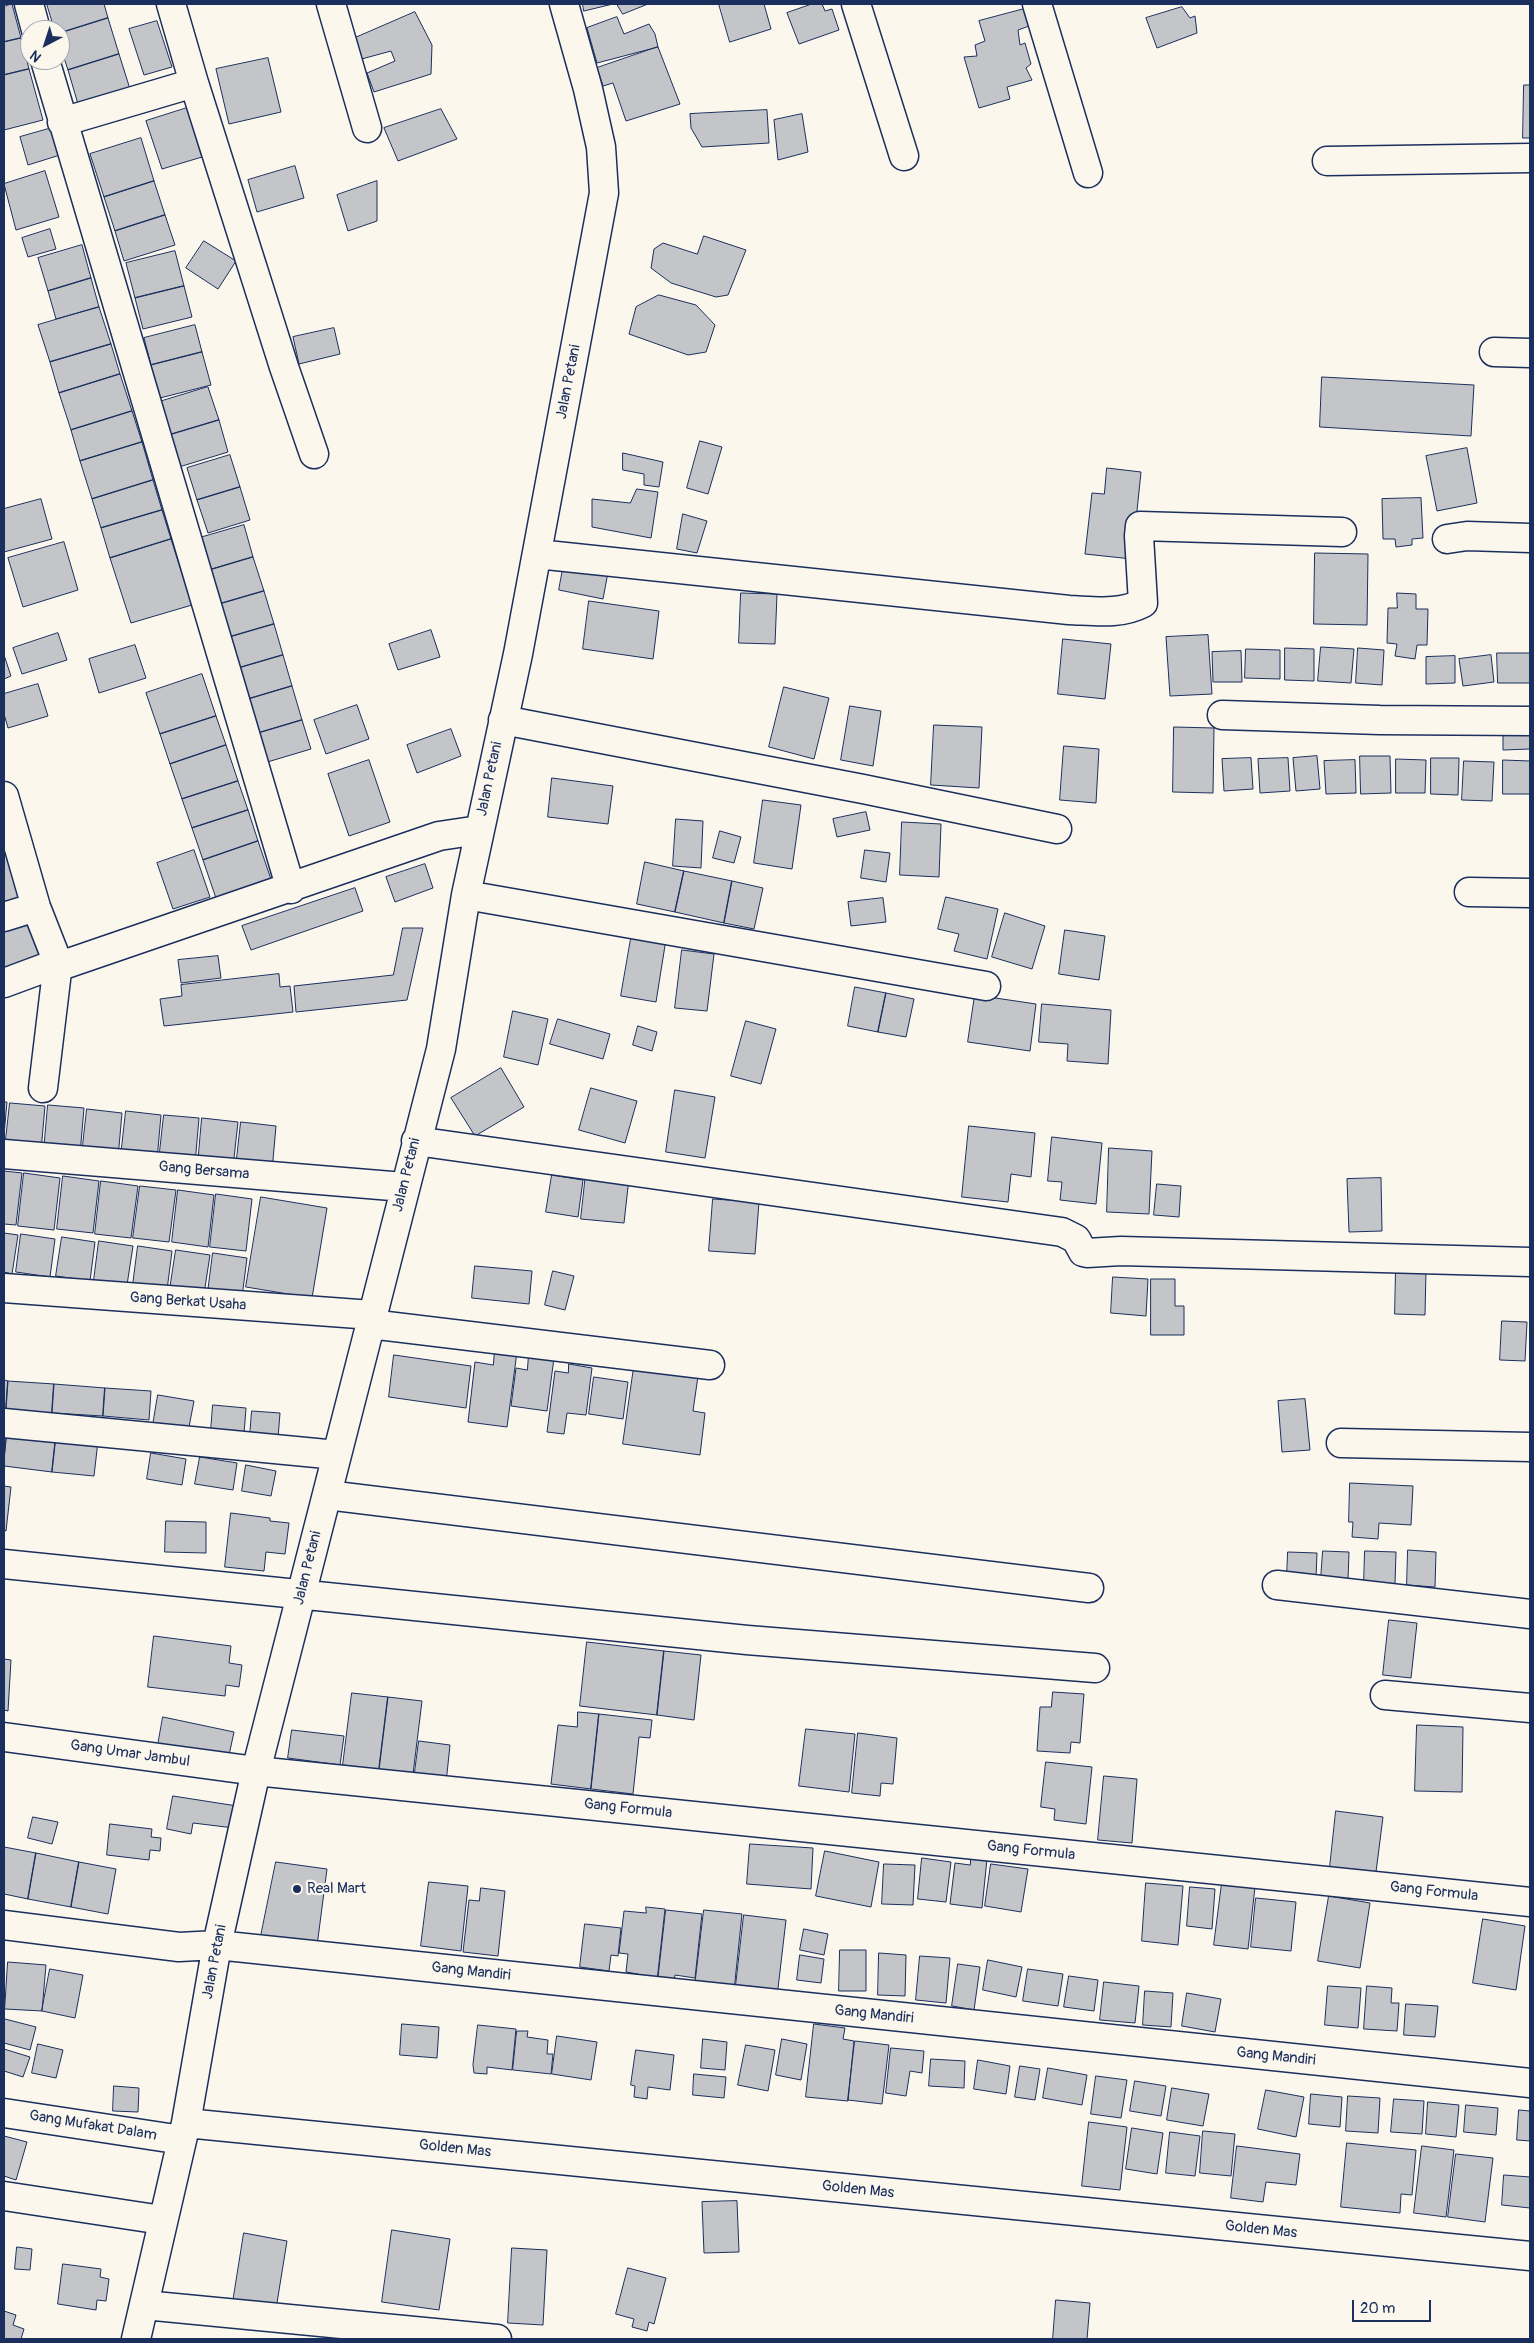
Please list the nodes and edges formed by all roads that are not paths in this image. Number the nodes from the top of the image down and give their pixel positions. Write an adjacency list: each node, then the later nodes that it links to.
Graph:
1 (29, 4): 7 (street)
2 (171, 4): 9 (street)
3 (331, 4): 11 (street)
4 (564, 4): 22 (street, Jalan Petani)
5 (856, 4): 12 (street)
6 (1037, 4): 15 (street)
7 (33, 20)
8 (47, 70): 10 (street)
9 (194, 83): 10 (street); 18 (street)
10 (62, 122): 29 (street)
11 (367, 128)
12 (904, 156)
13 (1530, 158): 14 (street)
14 (1327, 161)
15 (1088, 173)
16 (1494, 352): 17 (street)
17 (1530, 353)
18 (314, 454)
19 (1342, 532): 22 (street)
20 (1447, 538): 21 (street)
21 (1530, 538)
22 (537, 554): 24 (street, Jalan Petani)
23 (1222, 715): 25 (street)
24 (503, 720): 27 (street); 28 (street, Jalan Petani)
25 (1530, 721)
26 (4, 796): 33 (street)
27 (1057, 829)
28 (459, 834): 29 (street); 32 (street, Jalan Petani)
29 (291, 888): 35 (street)
30 (1469, 892): 31 (street)
31 (1530, 893)
32 (466, 895): 37 (street); 39 (street, Jalan Petani)
33 (36, 907): 34 (street); 35 (street)
34 (4, 917)
35 (62, 964): 36 (street); 38 (street)
36 (4, 983)
37 (986, 986)
38 (43, 1088)
39 (416, 1141): 41 (street, Jalan Petani); 42 (street)
40 (4, 1154): 41 (street, Gang Bersama)
41 (404, 1187): 44 (street, Jalan Petani)
42 (1530, 1262)
43 (4, 1288): 44 (street, Gang Berkat Usaha)
44 (371, 1320): 45 (street, Gang Berkat Usaha); 49 (street, Jalan Petani)
45 (710, 1365)
46 (4, 1422): 49 (street)
47 (1341, 1443): 48 (street)
48 (1530, 1446)
49 (337, 1455): 50 (street, Jalan Petani)
50 (327, 1495): 53 (street); 54 (street, Jalan Petani)
51 (4, 1564): 54 (street)
52 (1277, 1585): 55 (street)
53 (1089, 1588)
54 (301, 1595): 56 (street); 60 (street, Jalan Petani)
55 (1530, 1614)
56 (1095, 1668)
57 (1385, 1695): 58 (street)
58 (1530, 1708)
59 (4, 1737): 60 (street, Gang Umar Jambul)
60 (256, 1771): 61 (street, Gang Umar Jambul); 64 (street, Jalan Petani)
61 (532, 1798): 62 (street, Gang Formula)
62 (1530, 1902)
63 (4, 1925): 64 (street, Gang Mandiri)
64 (217, 1945): 65 (street, Gang Mandiri); 67 (street, Jalan Petani)
65 (1530, 2083)
66 (4, 2112): 67 (street, Gang Mufakat Dalam)
67 (184, 2131): 69 (street, Jalan Petani); 70 (street, Golden Mas)
68 (4, 2196): 69 (street)
69 (162, 2220): 71 (street, Jalan Petani)
70 (1530, 2256)
71 (144, 2305): 72 (street, Jalan Petani); 73 (street)
72 (136, 2339)
73 (497, 2339)

